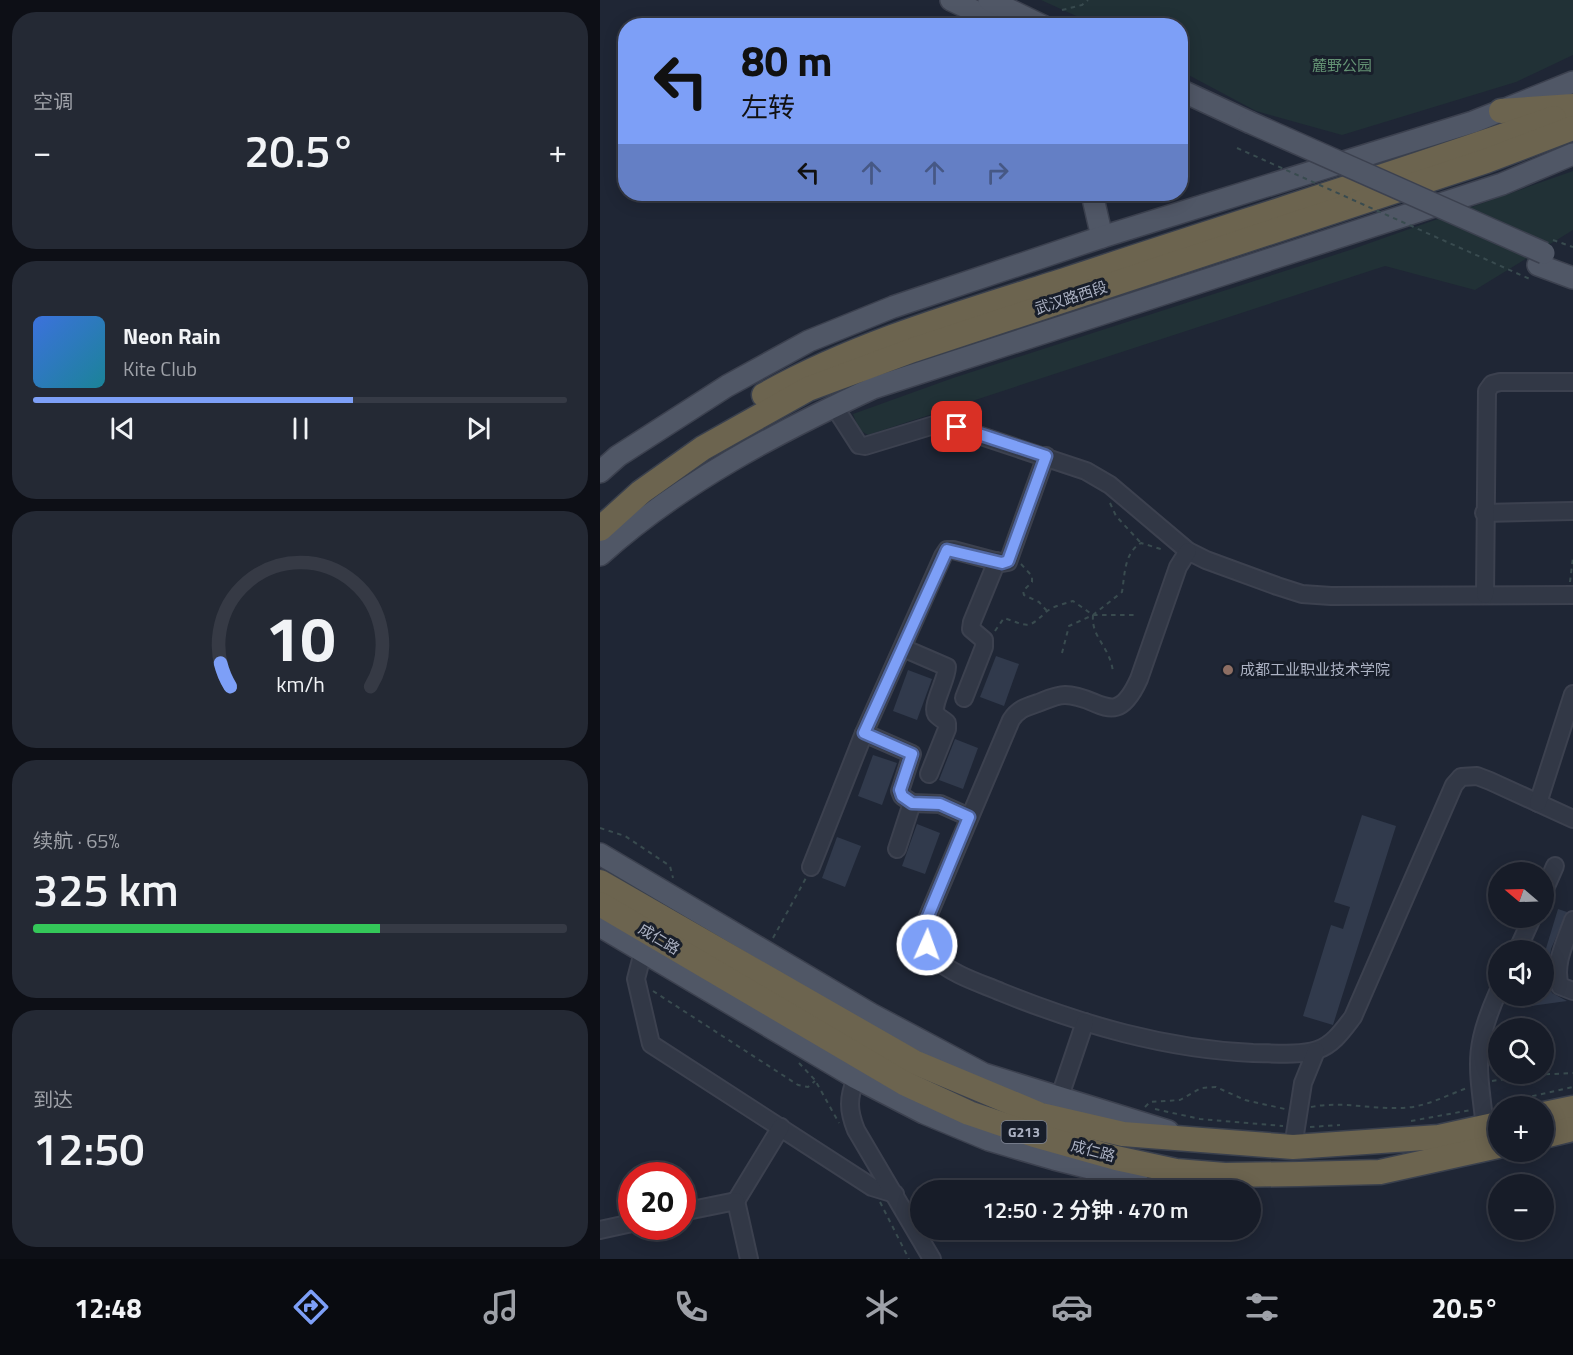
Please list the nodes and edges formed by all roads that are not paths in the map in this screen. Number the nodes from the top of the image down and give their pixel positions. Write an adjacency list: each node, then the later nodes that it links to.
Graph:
1 (951, 0): 3 (main road)
2 (989, 0): 4 (main road)
3 (989, 18)
4 (1026, 18)
5 (1573, 82): 9 (main road)
6 (1188, 96): 12 (main road)
7 (1573, 106): 9 (highway)
8 (1188, 109): 12 (main road)
9 (1501, 111): 15 (main road)
10 (1573, 111): 23 (highway, 武汉路西段)
11 (1573, 128): 26 (highway, 武汉路西段)
12 (1243, 134): 16 (main road)
13 (1573, 154): 20 (main road)
14 (1094, 201): 15 (main road)
15 (1102, 237): 22 (main road)
16 (1541, 259): 17 (main road); 18 (main road)
17 (1573, 264)
18 (1573, 278)
19 (1573, 382): 25 (street)
20 (834, 406): 21 (street); 28 (main road)
21 (1046, 456): 27 (street); 29 (street)
22 (600, 472)
23 (600, 507)
24 (1573, 511): 25 (street)
25 (1484, 513): 31 (street)
26 (600, 529)
27 (1188, 551): 31 (street); 40 (street)
28 (600, 555)
29 (1004, 559): 32 (street); 34 (street)
30 (1571, 594): 31 (street)
31 (1485, 595)
32 (903, 648): 35 (street); 37 (street)
33 (1573, 693): 36 (street)
34 (964, 698)
35 (864, 733): 38 (street); 44 (street)
36 (1566, 737): 39 (street)
37 (929, 774)
38 (912, 803): 40 (street); 42 (street)
39 (1538, 803): 41 (street); 53 (street)
40 (969, 817): 52 (street)
41 (1573, 819)
42 (897, 849)
43 (600, 854): 55 (main road)
44 (811, 867)
45 (600, 882): 65 (highway, 成仁路 / G213)
46 (600, 904): 66 (highway, 成仁路 / G213)
47 (1573, 920): 50 (street)
48 (600, 926): 49 (main road)
49 (643, 952): 54 (main road); 61 (street)
50 (1573, 991)
51 (1492, 1006): 58 (street)
52 (1085, 1022): 53 (street); 55 (street)
53 (1316, 1051): 64 (street)
54 (856, 1078): 66 (main road); 67 (street)
55 (1059, 1099): 65 (main road)
56 (1573, 1108): 57 (highway)
57 (1554, 1112)
58 (1488, 1116)
59 (1488, 1127): 66 (highway, 成仁路 / G213)
60 (1488, 1127): 64 (highway, 成仁路 / G213)
61 (781, 1128): 67 (street); 68 (street)
62 (1573, 1129): 63 (highway)
63 (1554, 1134)
64 (1294, 1137): 65 (highway, 成仁路 / G213)
65 (1206, 1142)
66 (1176, 1171)
67 (895, 1194): 73 (street)
68 (736, 1201): 69 (street); 72 (street)
69 (696, 1209)
70 (618, 1226): 71 (street)
71 (600, 1230)
72 (749, 1259)
73 (932, 1259)

